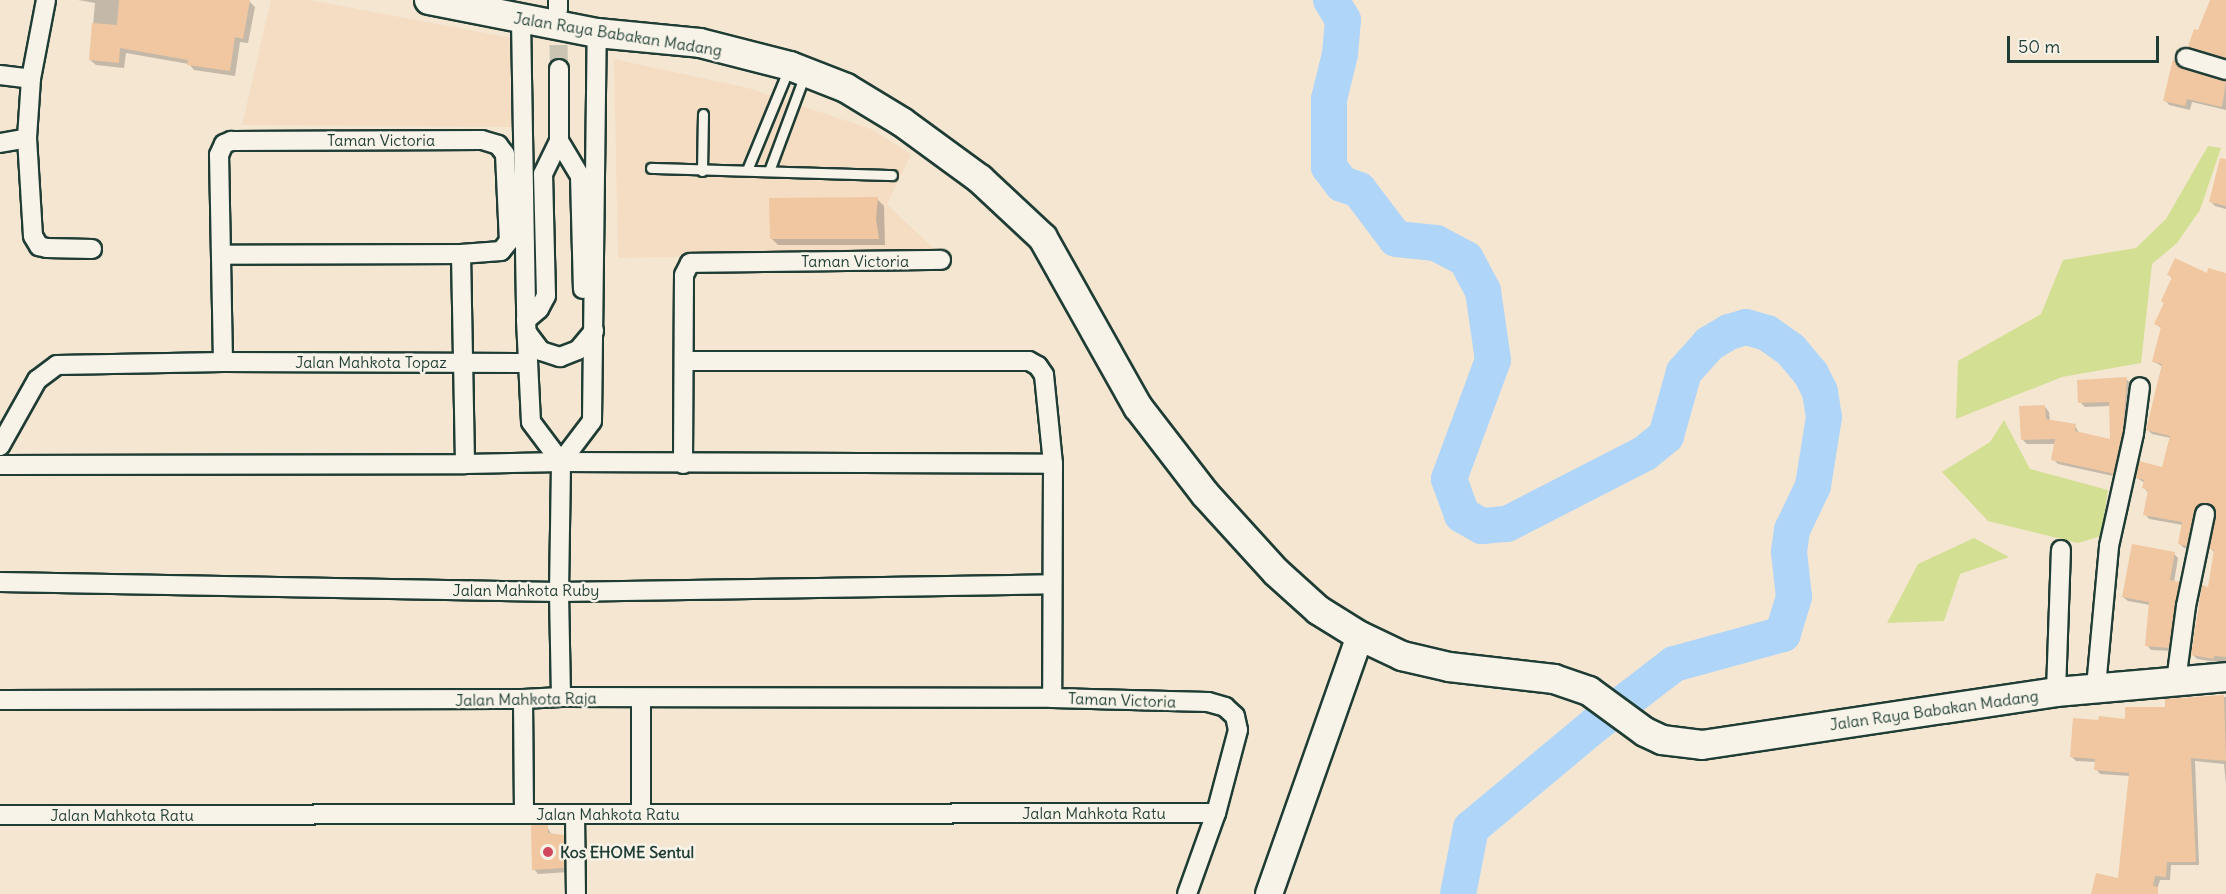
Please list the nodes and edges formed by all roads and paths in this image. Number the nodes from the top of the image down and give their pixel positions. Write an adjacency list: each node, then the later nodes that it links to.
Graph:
1 (46, 0): 10 (street)
2 (429, 0): 3 (main road, Jalan Raya Babakan Madang)
3 (521, 20): 4 (main road, Jalan Raya Babakan Madang); 25 (street)
4 (597, 33): 7 (main road, Jalan Raya Babakan Madang); 24 (street)
5 (2186, 58): 8 (street)
6 (559, 69): 13 (street)
7 (798, 69): 16 (lane); 18 (lane); 42 (main road, Jalan Raya Babakan Madang)
8 (2226, 70)
9 (0, 75): 10 (street)
10 (31, 79): 12 (street)
11 (703, 114): 17 (lane)
12 (27, 138): 14 (street); 20 (street)
13 (559, 141): 24 (street); 25 (street)
14 (0, 143)
15 (651, 168): 17 (lane)
16 (747, 170): 17 (lane); 18 (lane)
17 (702, 171)
18 (769, 171): 19 (lane)
19 (892, 175)
20 (92, 249)
21 (461, 254): 22 (street, Taman Victoria); 22 (street, Taman Victoria); 28 (street)
22 (221, 255): 27 (street, Taman Victoria)
23 (941, 260): 26 (street, Taman Victoria)
24 (594, 324): 25 (street); 32 (street)
25 (527, 327): 32 (street)
26 (684, 361): 34 (street, Taman Victoria); 35 (street, Taman Victoria)
27 (223, 362): 28 (street, Jalan Mahkota Topaz); 31 (street)
28 (463, 362): 29 (street, Jalan Mahkota Topaz); 33 (street)
29 (519, 363)
30 (2140, 387): 45 (street)
31 (0, 446)
32 (561, 462): 33 (street); 34 (street); 41 (street)
33 (465, 464): 36 (street)
34 (684, 464): 35 (street)
35 (1053, 464): 40 (street, Taman Victoria)
36 (0, 465)
37 (2205, 514): 44 (street)
38 (2061, 550): 46 (street)
39 (0, 582): 41 (street, Jalan Mahkota Ruby)
40 (1052, 584): 41 (street, Jalan Mahkota Ruby); 48 (street, Taman Victoria)
41 (559, 592): 47 (street)
42 (1360, 636): 46 (main road, Jalan Raya Babakan Madang); 59 (street)
43 (2226, 676): 44 (main road, Jalan Raya Babakan Madang)
44 (2176, 681): 45 (main road, Jalan Raya Babakan Madang)
45 (2096, 687): 46 (main road, Jalan Raya Babakan Madang)
46 (2056, 692)
47 (561, 697): 49 (street, Jalan Mahkota Raja); 50 (street, Jalan Mahkota Raja)
48 (1052, 698): 50 (street, Jalan Mahkota Raja); 53 (street, Taman Victoria)
49 (523, 699): 51 (street, Jalan Mahkota Raja); 54 (street)
50 (641, 699): 52 (street)
51 (0, 700)
52 (641, 813): 53 (street, Jalan Mahkota Ratu); 55 (street, Jalan Mahkota Ratu)
53 (1216, 813): 58 (street, Taman Victoria)
54 (524, 814): 55 (street, Jalan Mahkota Ratu); 56 (street, Jalan Mahkota Ratu)
55 (576, 814): 57 (street)
56 (0, 815)
57 (576, 894)
58 (1187, 894)
59 (1269, 894)

